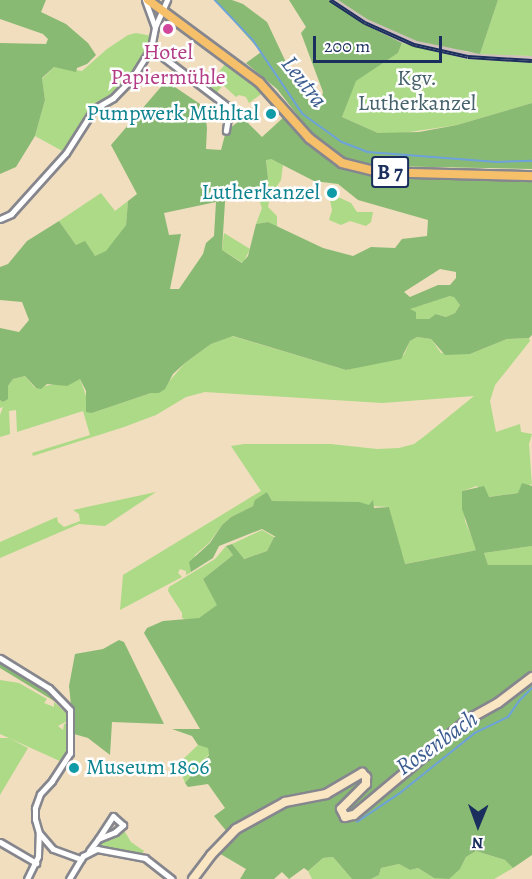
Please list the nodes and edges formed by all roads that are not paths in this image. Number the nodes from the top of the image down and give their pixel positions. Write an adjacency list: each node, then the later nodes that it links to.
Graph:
1 (147, 0): 3 (main road); 4 (street)
2 (167, 0): 3 (street)
3 (164, 10): 4 (street); 7 (main road, B 7)
4 (155, 27): 5 (street)
5 (151, 48): 6 (street); 8 (street)
6 (226, 131)
7 (532, 176)
8 (0, 219)
9 (0, 658): 11 (street)
10 (532, 677): 19 (street)
11 (39, 833): 14 (street); 15 (street)
12 (98, 839): 12 (street); 16 (street)
13 (0, 842): 18 (street)
14 (47, 843): 15 (street); 17 (street)
15 (39, 850): 18 (street)
16 (89, 851): 17 (street); 22 (street)
17 (81, 859): 21 (street)
18 (36, 862): 20 (street)
19 (195, 875)
20 (27, 879)
21 (69, 879)
22 (172, 879)

